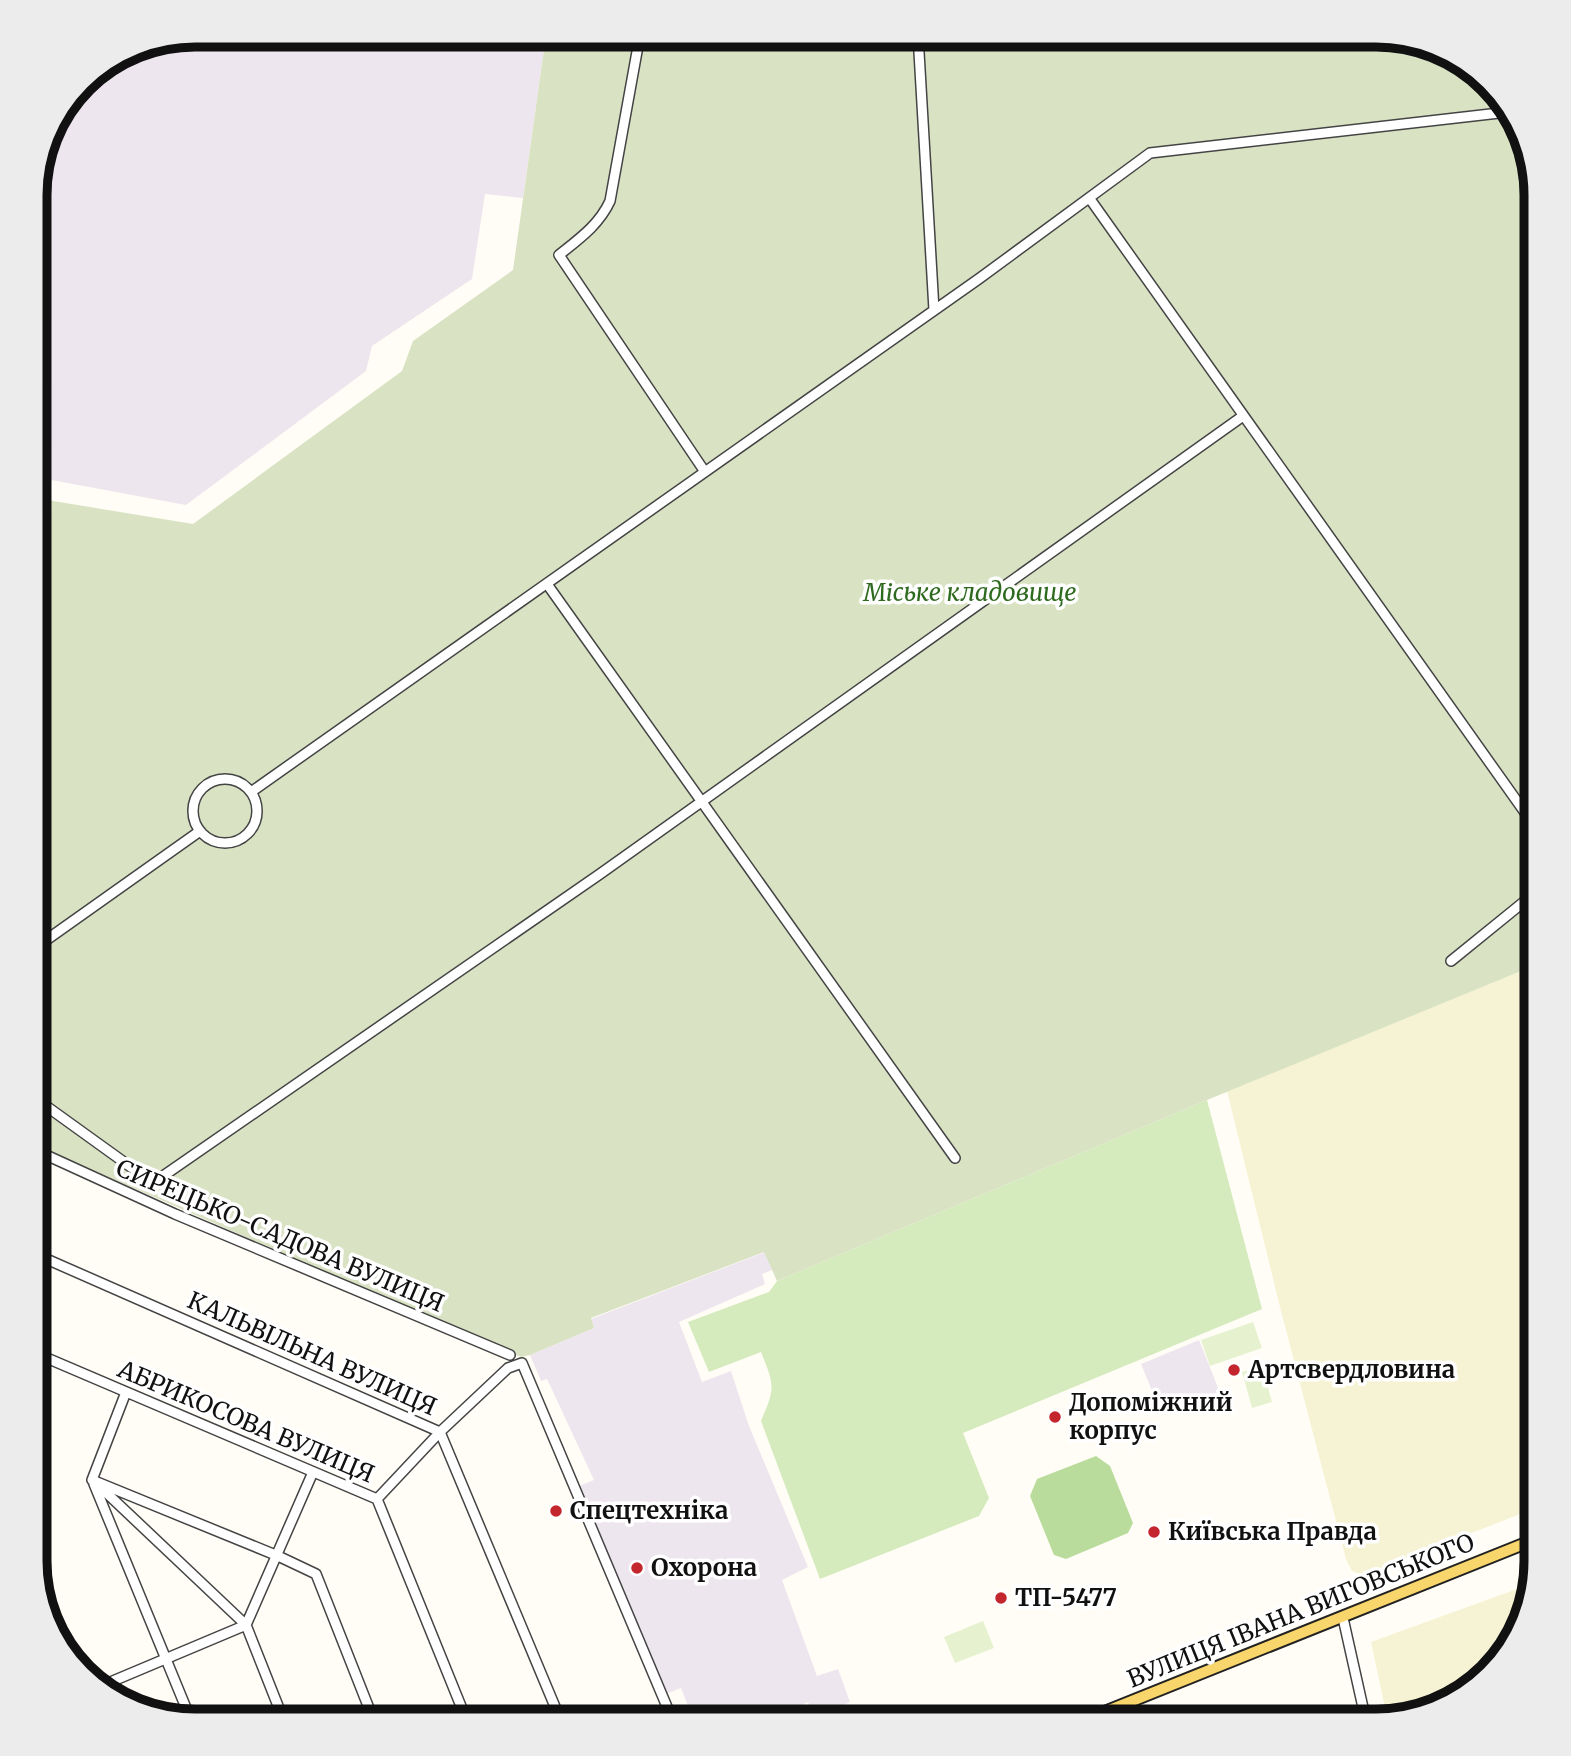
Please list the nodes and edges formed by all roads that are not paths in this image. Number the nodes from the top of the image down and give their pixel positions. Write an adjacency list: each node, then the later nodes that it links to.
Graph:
1 (638, 48): 7 (street)
2 (919, 48): 5 (street)
3 (1499, 113): 4 (street)
4 (1090, 199): 5 (street); 6 (street)
5 (934, 310): 7 (street)
6 (1244, 416): 10 (street); 11 (street)
7 (705, 472): 8 (street)
8 (547, 584): 9 (street); 10 (street)
9 (251, 792): 12 (street); 12 (street)
10 (703, 800): 16 (street); 18 (street)
11 (1524, 811)
12 (201, 831): 14 (street)
13 (1524, 902): 15 (street)
14 (47, 939)
15 (1451, 961)
16 (47, 1107)
17 (47, 1156): 20 (street, СИРЕЦЬКО-САДОВА ВУЛИЦЯ)
18 (955, 1158)
19 (47, 1259): 23 (street, КАЛЬВІЛЬНА ВУЛИЦЯ)
20 (510, 1355)
21 (47, 1358): 22 (street, АБРИКОСОВА ВУЛИЦЯ)
22 (126, 1392): 24 (street, АБРИКОСОВА ВУЛИЦЯ); 25 (street)
23 (440, 1432): 26 (street); 37 (street, КАЛЬВІЛЬНА ВУЛИЦЯ); 38 (street)
24 (313, 1472): 26 (street, АБРИКОСОВА ВУЛИЦЯ); 28 (street)
25 (92, 1480): 28 (street); 30 (street); 31 (street)
26 (376, 1499): 36 (street, АБРИКОСОВА ВУЛИЦЯ)
27 (1524, 1544): 29 (main road, ВУЛИЦЯ ІВАНА ВИГОВСЬКОГО)
28 (278, 1556): 30 (street); 35 (street)
29 (1343, 1618): 39 (main road, ВУЛИЦЯ ІВАНА ВИГОВСЬКОГО); 40 (street)
30 (246, 1625): 31 (street); 34 (street)
31 (167, 1659): 32 (street); 33 (street)
32 (111, 1682)
33 (186, 1708)
34 (279, 1709)
35 (369, 1709)
36 (462, 1709)
37 (556, 1709)
38 (668, 1709)
39 (1112, 1709)
40 (1363, 1709)

